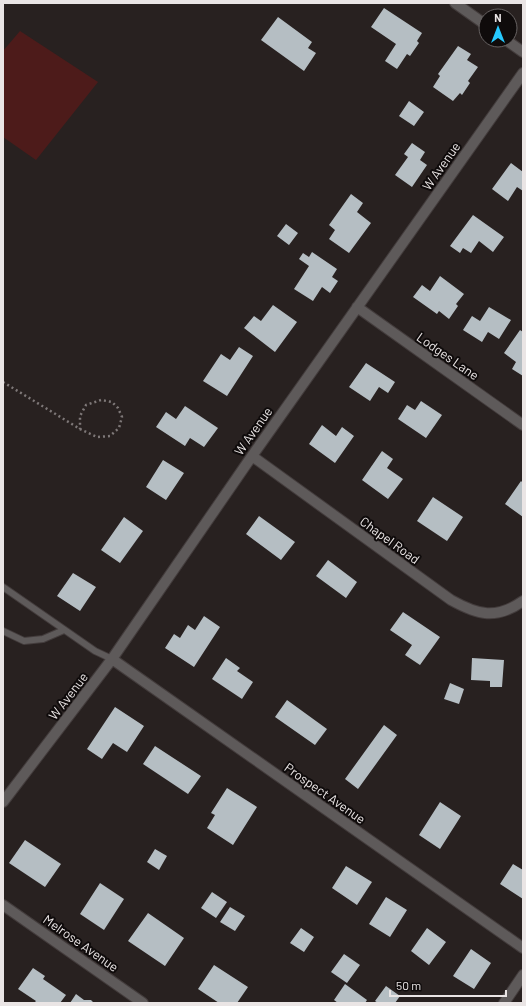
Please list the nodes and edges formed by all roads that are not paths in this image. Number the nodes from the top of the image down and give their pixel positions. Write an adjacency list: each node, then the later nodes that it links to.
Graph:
1 (455, 3): 2 (street)
2 (478, 19)
3 (523, 73): 4 (street, W Avenue)
4 (357, 307): 5 (street, Lodges Lane); 6 (street, W Avenue)
5 (523, 425)
6 (252, 456): 8 (street, Chapel Road); 11 (street, W Avenue)
7 (3, 587): 9 (lane)
8 (523, 601)
9 (64, 630): 10 (lane); 11 (lane)
10 (3, 631)
11 (112, 659): 12 (street, W Avenue); 14 (street, Prospect Avenue)
12 (3, 802)
13 (3, 905): 16 (street, Melrose Avenue)
14 (523, 948)
15 (523, 975): 17 (street)
16 (143, 1003)
17 (504, 1003)

